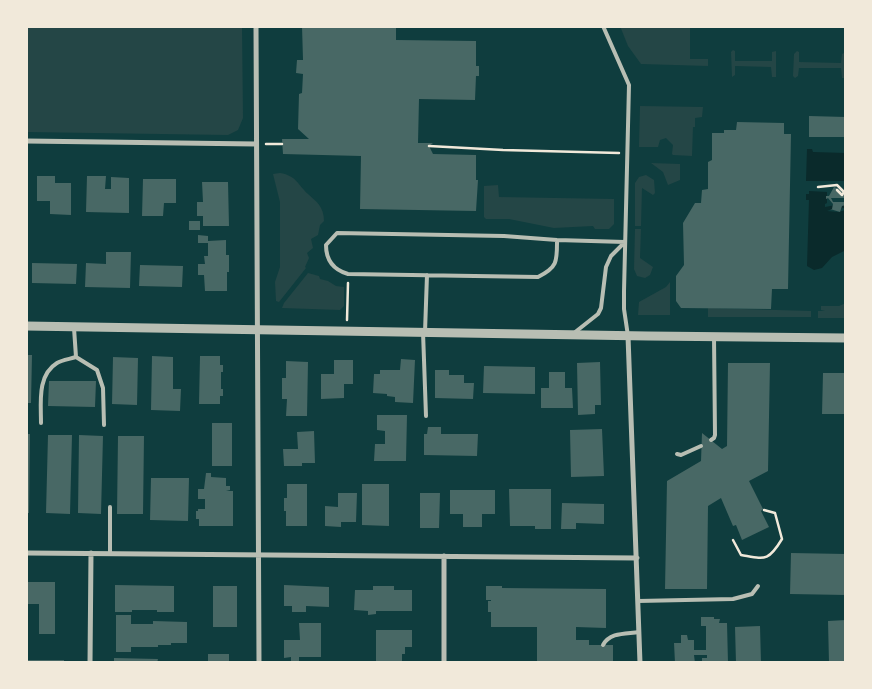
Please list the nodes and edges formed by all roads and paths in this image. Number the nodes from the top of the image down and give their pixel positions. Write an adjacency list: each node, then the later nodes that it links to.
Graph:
1 (256, 26): 4 (street)
2 (603, 26): 11 (lane)
3 (26, 141): 4 (street)
4 (256, 144): 5 (path); 16 (street)
5 (282, 144)
6 (429, 146): 7 (path)
7 (618, 153)
8 (818, 187): 9 (path)
9 (837, 190)
10 (556, 240): 11 (lane); 12 (lane); 13 (lane)
11 (625, 242): 19 (lane); 20 (lane)
12 (348, 274): 13 (lane); 17 (path)
13 (427, 276): 18 (lane)
14 (26, 326): 15 (street)
15 (74, 326): 16 (street); 23 (lane)
16 (257, 329): 17 (street); 36 (street)
17 (346, 330): 18 (street)
18 (424, 332): 19 (street); 24 (lane)
19 (572, 335): 20 (street)
20 (628, 336): 21 (street); 38 (street)
21 (714, 337): 22 (street); 27 (lane)
22 (846, 338)
23 (76, 357): 25 (lane); 26 (lane)
24 (426, 416)
25 (41, 423)
26 (104, 425)
27 (711, 440)
28 (701, 446): 29 (lane)
29 (677, 454)
30 (110, 507): 35 (lane)
31 (764, 510): 32 (path)
32 (733, 540)
33 (26, 553): 34 (street)
34 (91, 553): 35 (street); 43 (street)
35 (110, 553): 36 (street)
36 (259, 555): 37 (street); 44 (street)
37 (444, 556): 38 (street); 45 (street)
38 (637, 558): 40 (street)
39 (758, 586): 40 (lane)
40 (638, 600): 41 (street)
41 (639, 632): 42 (lane); 46 (street)
42 (602, 645)
43 (90, 663)
44 (259, 663)
45 (444, 663)
46 (640, 663)

